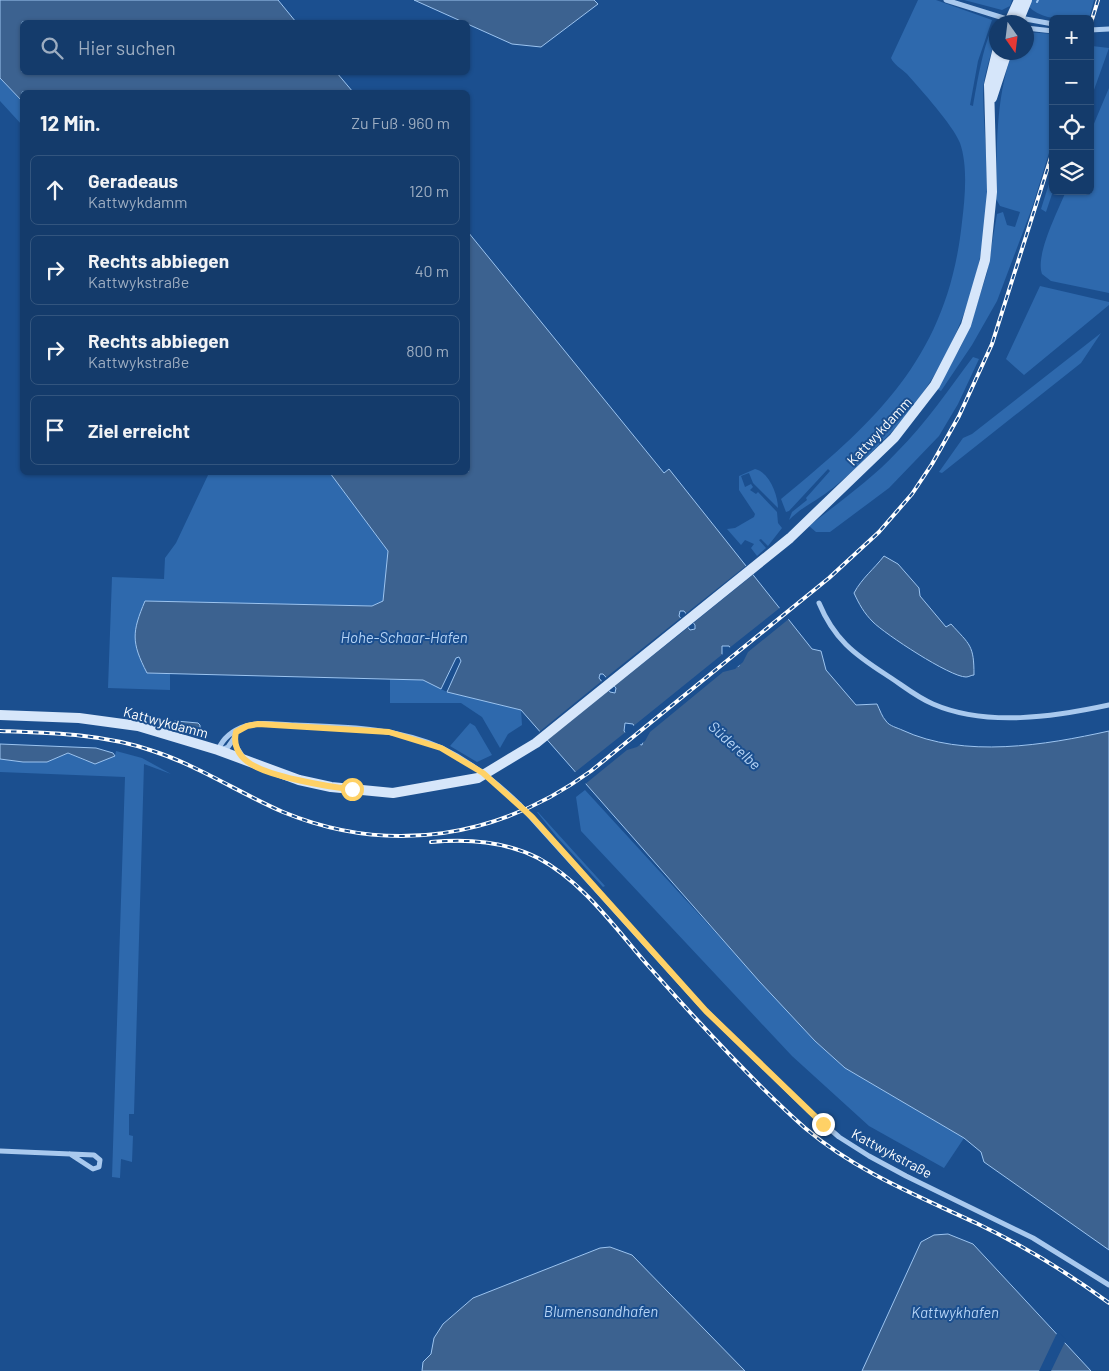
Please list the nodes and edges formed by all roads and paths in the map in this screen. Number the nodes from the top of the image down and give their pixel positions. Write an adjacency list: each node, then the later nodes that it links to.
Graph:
1 (946, 0): 4 (street)
2 (1019, 0): 5 (main road)
3 (1027, 0): 6 (main road)
4 (995, 15)
5 (1015, 15)
6 (1018, 15)
7 (1034, 23): 8 (street)
8 (1049, 24)
9 (1034, 29): 12 (street)
10 (1109, 29): 11 (street)
11 (1094, 30)
12 (1049, 31)
13 (995, 60): 15 (main road, Kattwykdamm)
14 (1004, 60): 15 (main road, Kattwykdamm)
15 (990, 101): 22 (main road, Kattwykdamm)
16 (819, 603): 17 (street)
17 (1109, 705)
18 (0, 715): 21 (main road, Kattwykdamm)
19 (236, 732): 20 (street); 21 (street, Kattwykstraße); 25 (street, Kattwykstraße)
20 (234, 738): 21 (street); 22 (street)
21 (218, 750): 22 (main road, Kattwykdamm)
22 (248, 763)
23 (0, 1152): 24 (street)
24 (70, 1154): 24 (street)
25 (1109, 1285)

